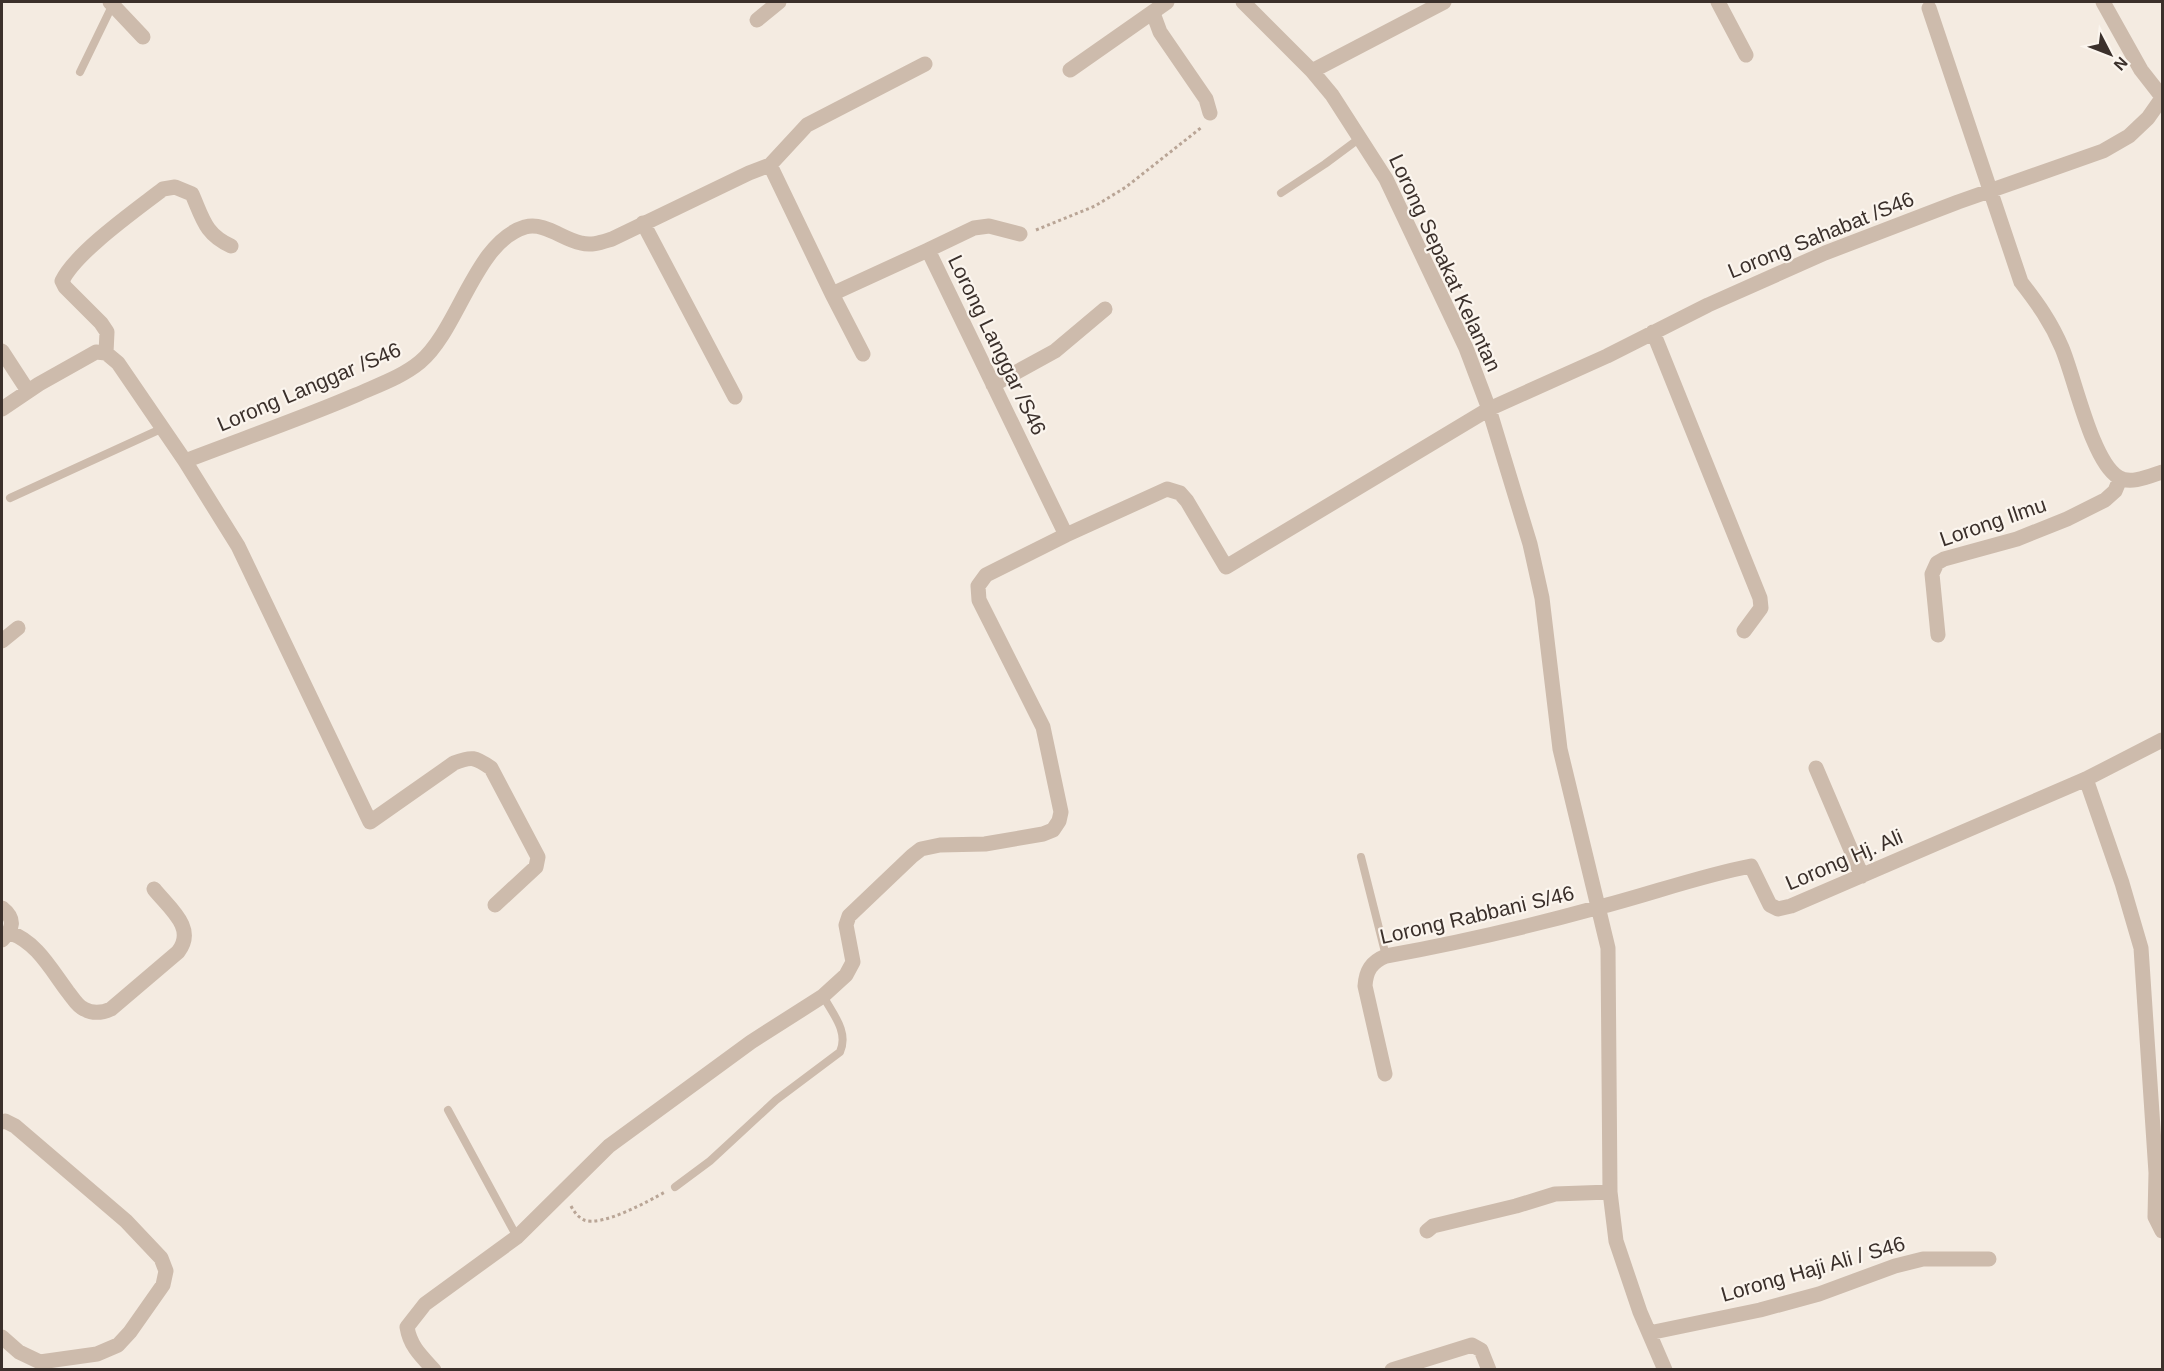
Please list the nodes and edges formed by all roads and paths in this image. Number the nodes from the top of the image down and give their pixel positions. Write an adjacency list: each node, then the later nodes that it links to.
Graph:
1 (779, 2): 10 (street)
2 (1167, 2): 9 (street)
3 (1243, 2): 15 (street, Lorong Sepakat Kelantan)
4 (1444, 2): 15 (street)
5 (1718, 2): 12 (street)
6 (2103, 2): 17 (street)
7 (111, 3): 11 (street); 16 (lane)
8 (1929, 8): 21 (street)
9 (1153, 13): 14 (street); 18 (street)
10 (757, 20)
11 (143, 37)
12 (1746, 55)
13 (925, 64): 20 (street)
14 (1070, 70)
15 (1312, 71): 19 (street, Lorong Sepakat Kelantan)
16 (80, 72)
17 (2163, 97): 21 (street, Lorong Sahabat /S46)
18 (1210, 113): 24 (path)
19 (1360, 138): 22 (lane); 37 (street, Lorong Sepakat Kelantan)
20 (770, 165): 23 (street, Lorong Langgar /S46); 27 (street)
21 (1989, 191): 29 (street, Lorong Sahabat /S46); 41 (street)
22 (1281, 193)
23 (643, 223): 35 (street); 39 (street, Lorong Langgar /S46)
24 (1020, 234): 26 (street)
25 (231, 246): 31 (street)
26 (928, 250): 27 (street, Lorong Langgar /S46); 33 (street, Lorong Langgar /S46)
27 (832, 294): 32 (street)
28 (1105, 309): 33 (street)
29 (1653, 332): 37 (street, Lorong Sahabat /S46); 45 (street)
30 (2, 351): 34 (street)
31 (106, 353): 34 (street); 38 (street)
32 (863, 354)
33 (993, 385): 43 (street, Lorong Langgar /S46)
34 (28, 391): 36 (street)
35 (735, 396)
36 (2, 409)
37 (1489, 409): 43 (street); 56 (street, Lorong Sepakat Kelantan)
38 (163, 428): 39 (street); 42 (lane)
39 (185, 461): 54 (street)
40 (2163, 472): 41 (street)
41 (2120, 479): 46 (street, Lorong Ilmu)
42 (10, 498)
43 (1066, 535): 59 (street)
44 (18, 628): 47 (street)
45 (1744, 630)
46 (1938, 635)
47 (2, 641)
48 (2163, 740): 50 (street, Lorong Hj. Ali)
49 (1816, 768): 52 (street)
50 (2086, 779): 52 (street, Lorong Hj. Ali); 67 (street)
51 (1361, 857): 58 (lane)
52 (1862, 876): 56 (street, Lorong Hj. Ali)
53 (154, 889): 57 (street)
54 (495, 905)
55 (2, 908): 57 (street)
56 (1598, 908): 58 (street, Lorong Rabbani S/46); 64 (street, Lorong Sepakat Kelantan)
57 (6, 937)
58 (1386, 956): 60 (street, Lorong Rabbani S/46)
59 (823, 996): 63 (lane); 65 (street)
60 (1385, 1074)
61 (448, 1110): 68 (lane)
62 (2, 1122): 71 (street)
63 (675, 1187): 65 (path)
64 (1610, 1192): 66 (street); 70 (street, Lorong Sepakat Kelantan)
65 (561, 1193): 68 (street)
66 (1427, 1231)
67 (2163, 1231)
68 (517, 1237): 72 (street)
69 (1989, 1259): 70 (street, Lorong Haji Ali / S46)
70 (1649, 1333): 75 (street, Lorong Sepakat Kelantan)
71 (2, 1337)
72 (434, 1370)
73 (1392, 1370): 74 (street)
74 (1489, 1370)
75 (1665, 1370)

